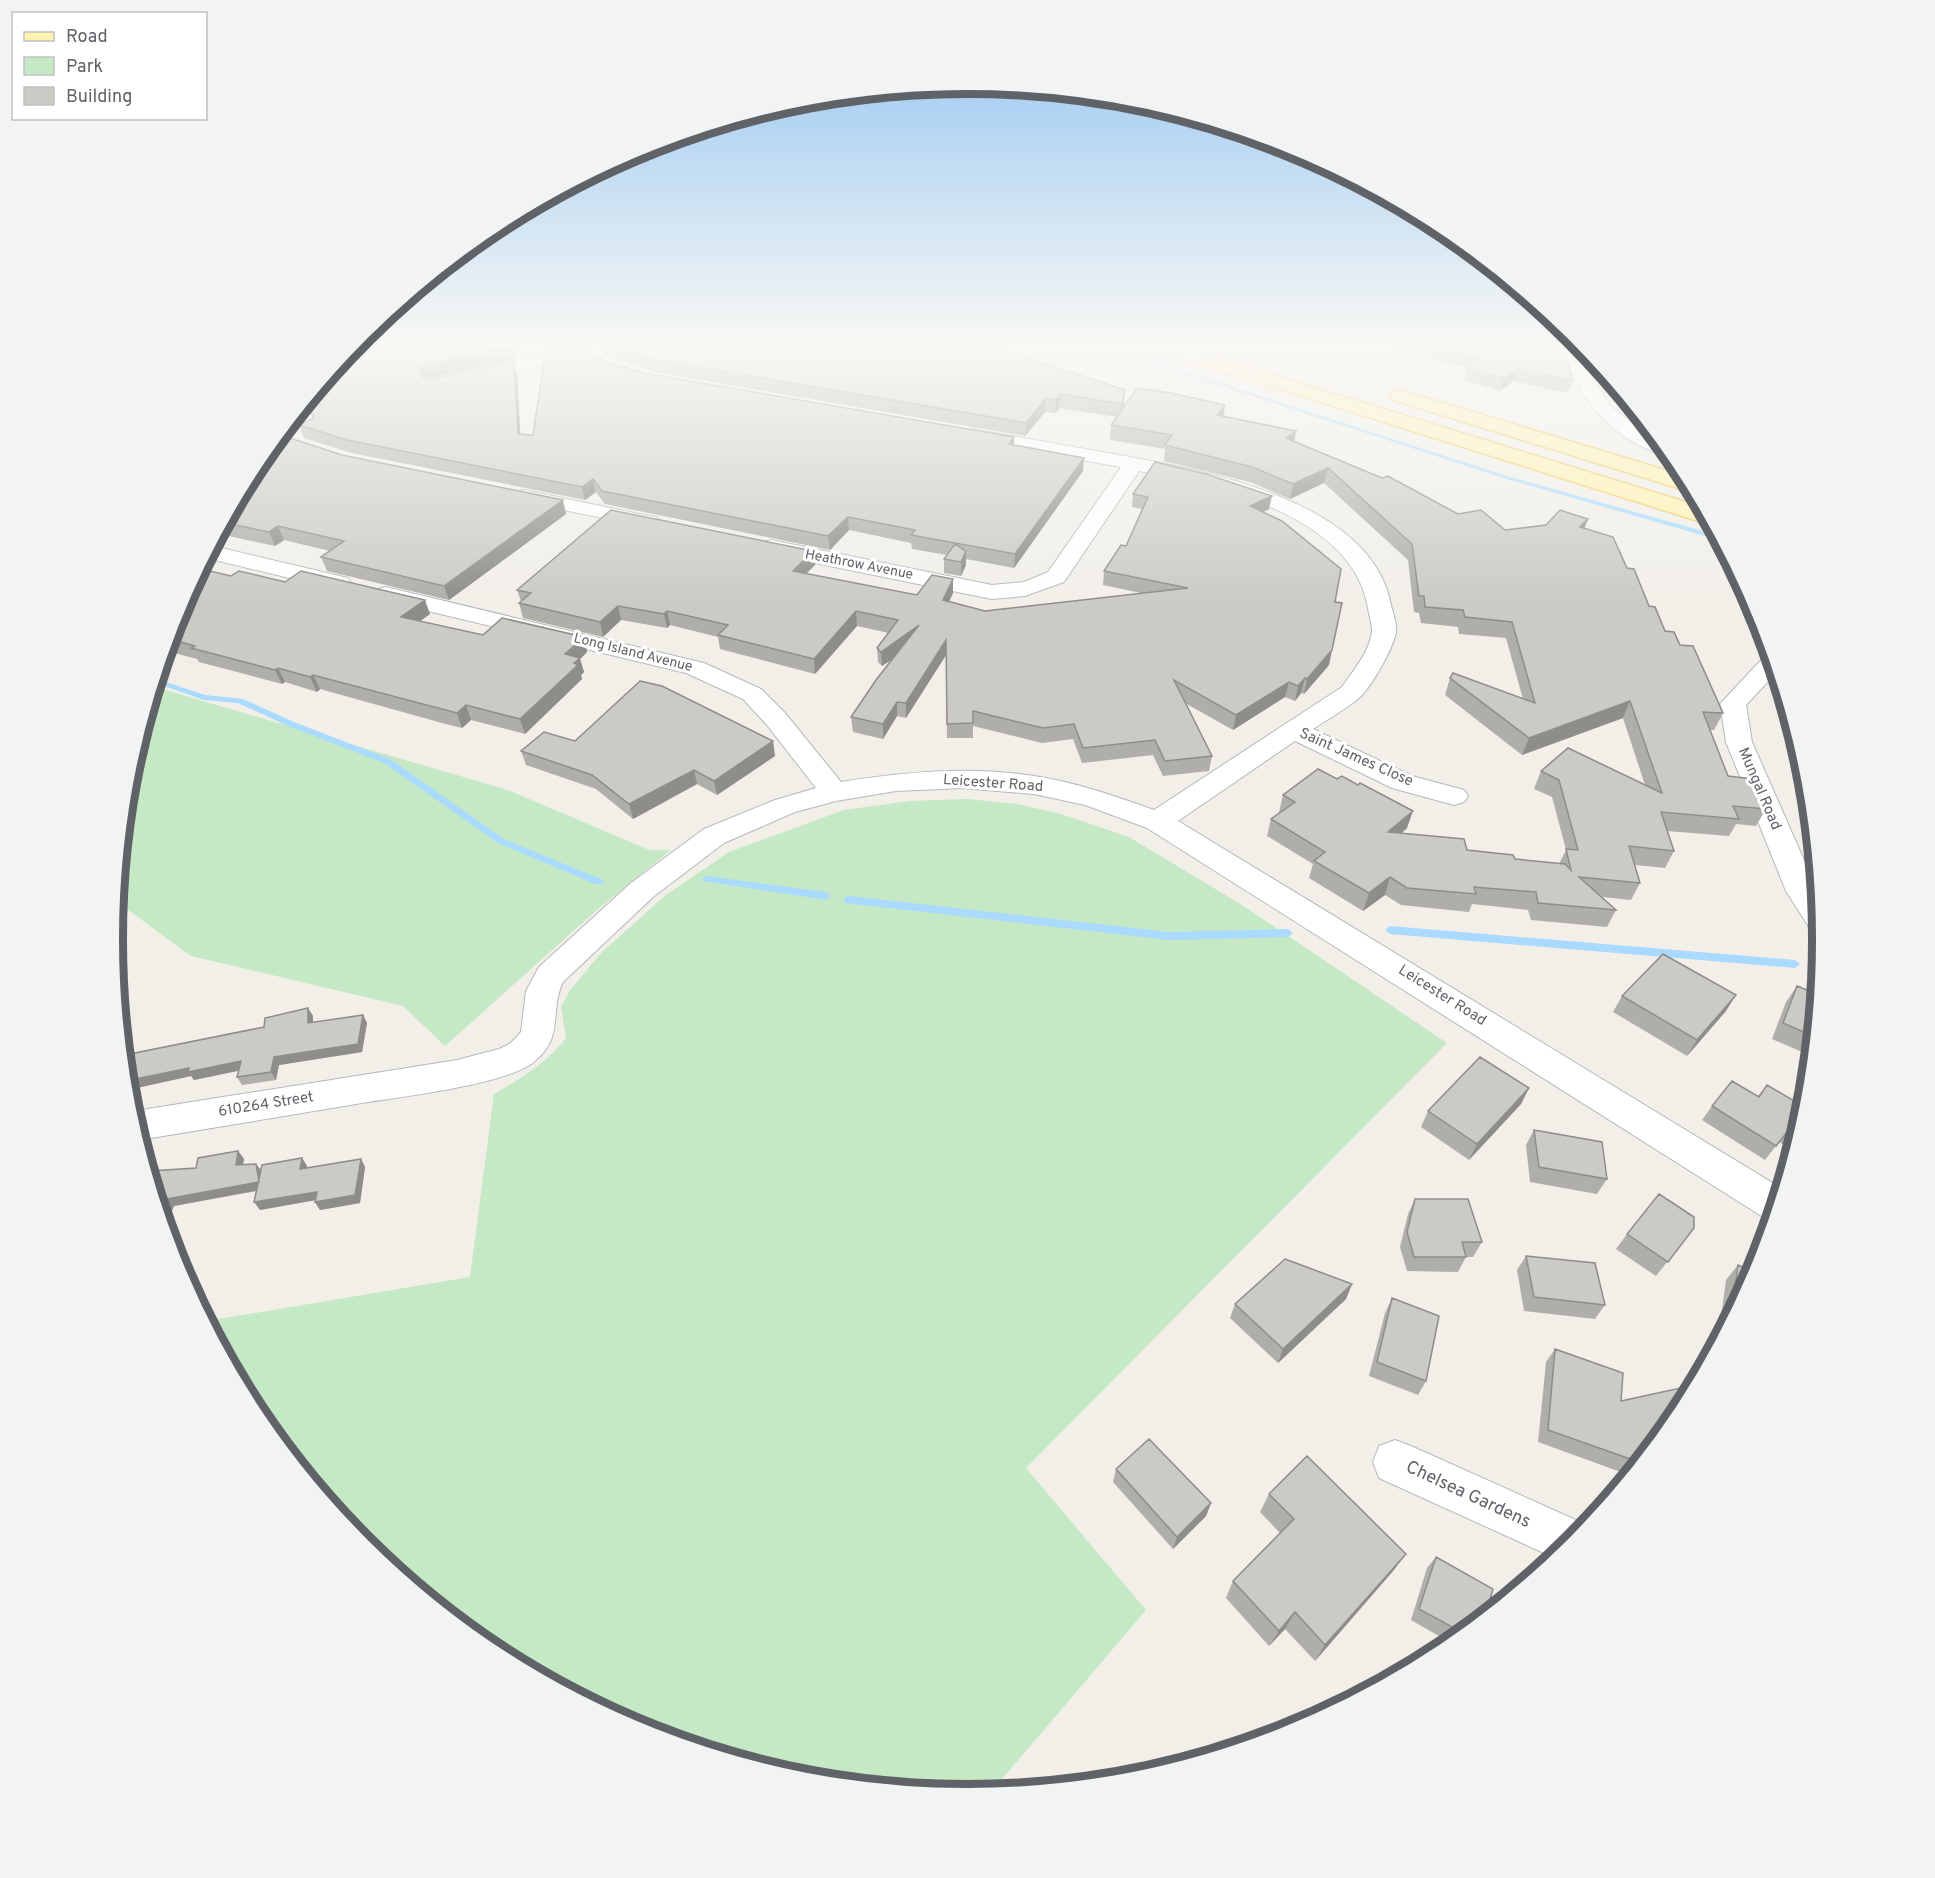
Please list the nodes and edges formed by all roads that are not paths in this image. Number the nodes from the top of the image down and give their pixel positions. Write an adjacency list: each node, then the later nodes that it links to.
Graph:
1 (1429, 430): 9 (main road)
2 (1509, 430): 7 (main road)
3 (1624, 430): 5 (street)
4 (948, 431): 6 (street)
5 (1649, 442)
6 (1134, 463): 11 (street, Heathrow Avenue); 14 (street)
7 (1676, 480)
8 (504, 492): 10 (street)
9 (1697, 513)
10 (669, 526)
11 (750, 543)
12 (216, 554): 15 (street, Long Island Avenue)
13 (1767, 668): 18 (street, Mungal Road)
14 (1293, 730): 16 (street, Saint James Close); 17 (street)
15 (834, 792): 17 (street, Leicester Road); 19 (street, Leicester Road)
16 (1454, 796)
17 (1157, 821): 21 (street, Leicester Road)
18 (1811, 904)
19 (397, 1084): 20 (street, 610264 Street)
20 (144, 1125)
21 (1770, 1201)
22 (1395, 1462): 23 (street, Chelsea Gardens)
23 (1563, 1538)

